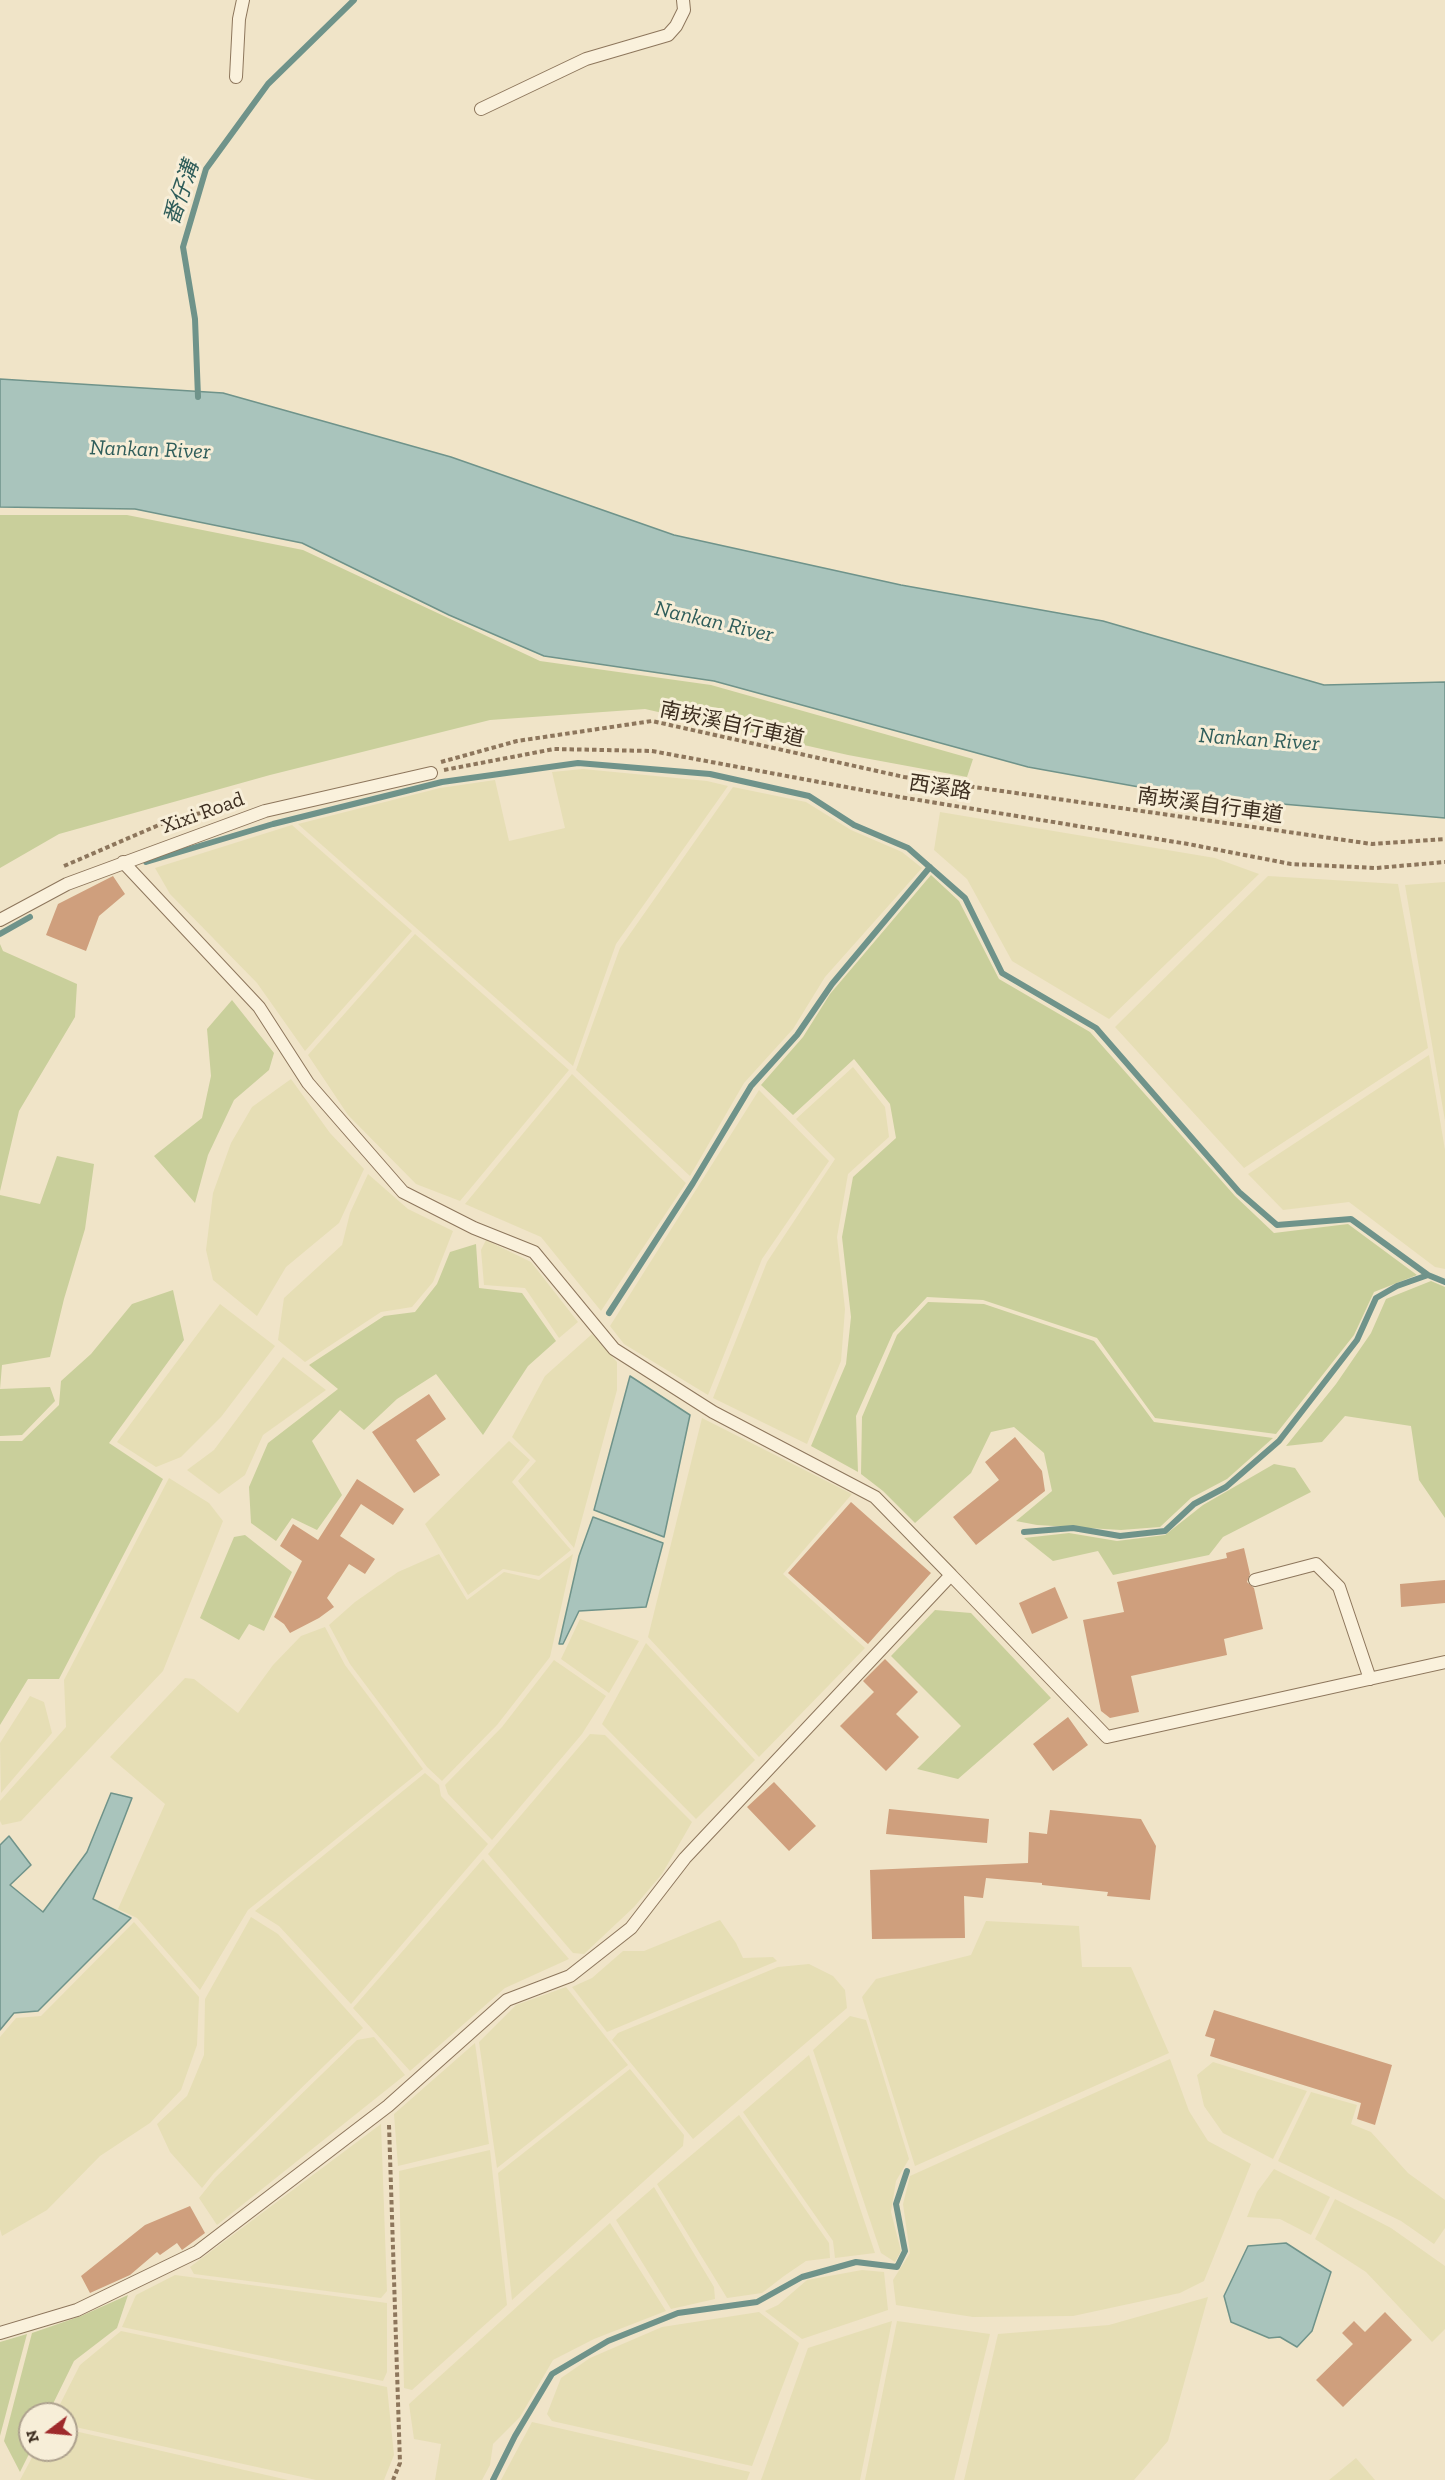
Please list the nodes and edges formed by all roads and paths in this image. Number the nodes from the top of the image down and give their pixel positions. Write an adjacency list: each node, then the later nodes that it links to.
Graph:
1 (243, 0): 3 (lane)
2 (683, 0): 4 (lane)
3 (236, 77)
4 (481, 109)
5 (440, 762): 8 (path, 南崁溪自行車道)
6 (431, 773): 9 (lane, Xixi Road); 10 (path, 西溪路)
7 (222, 808): 11 (path)
8 (1445, 839)
9 (123, 862): 12 (lane, Xixi Road); 13 (lane)
10 (1445, 862)
11 (61, 868)
12 (0, 920)
13 (951, 1575): 16 (lane); 17 (lane)
14 (1255, 1580): 16 (lane)
15 (1445, 1662): 16 (lane)
16 (1370, 1679)
17 (388, 2106): 18 (lane); 19 (path)
18 (0, 2333)
19 (393, 2480)

